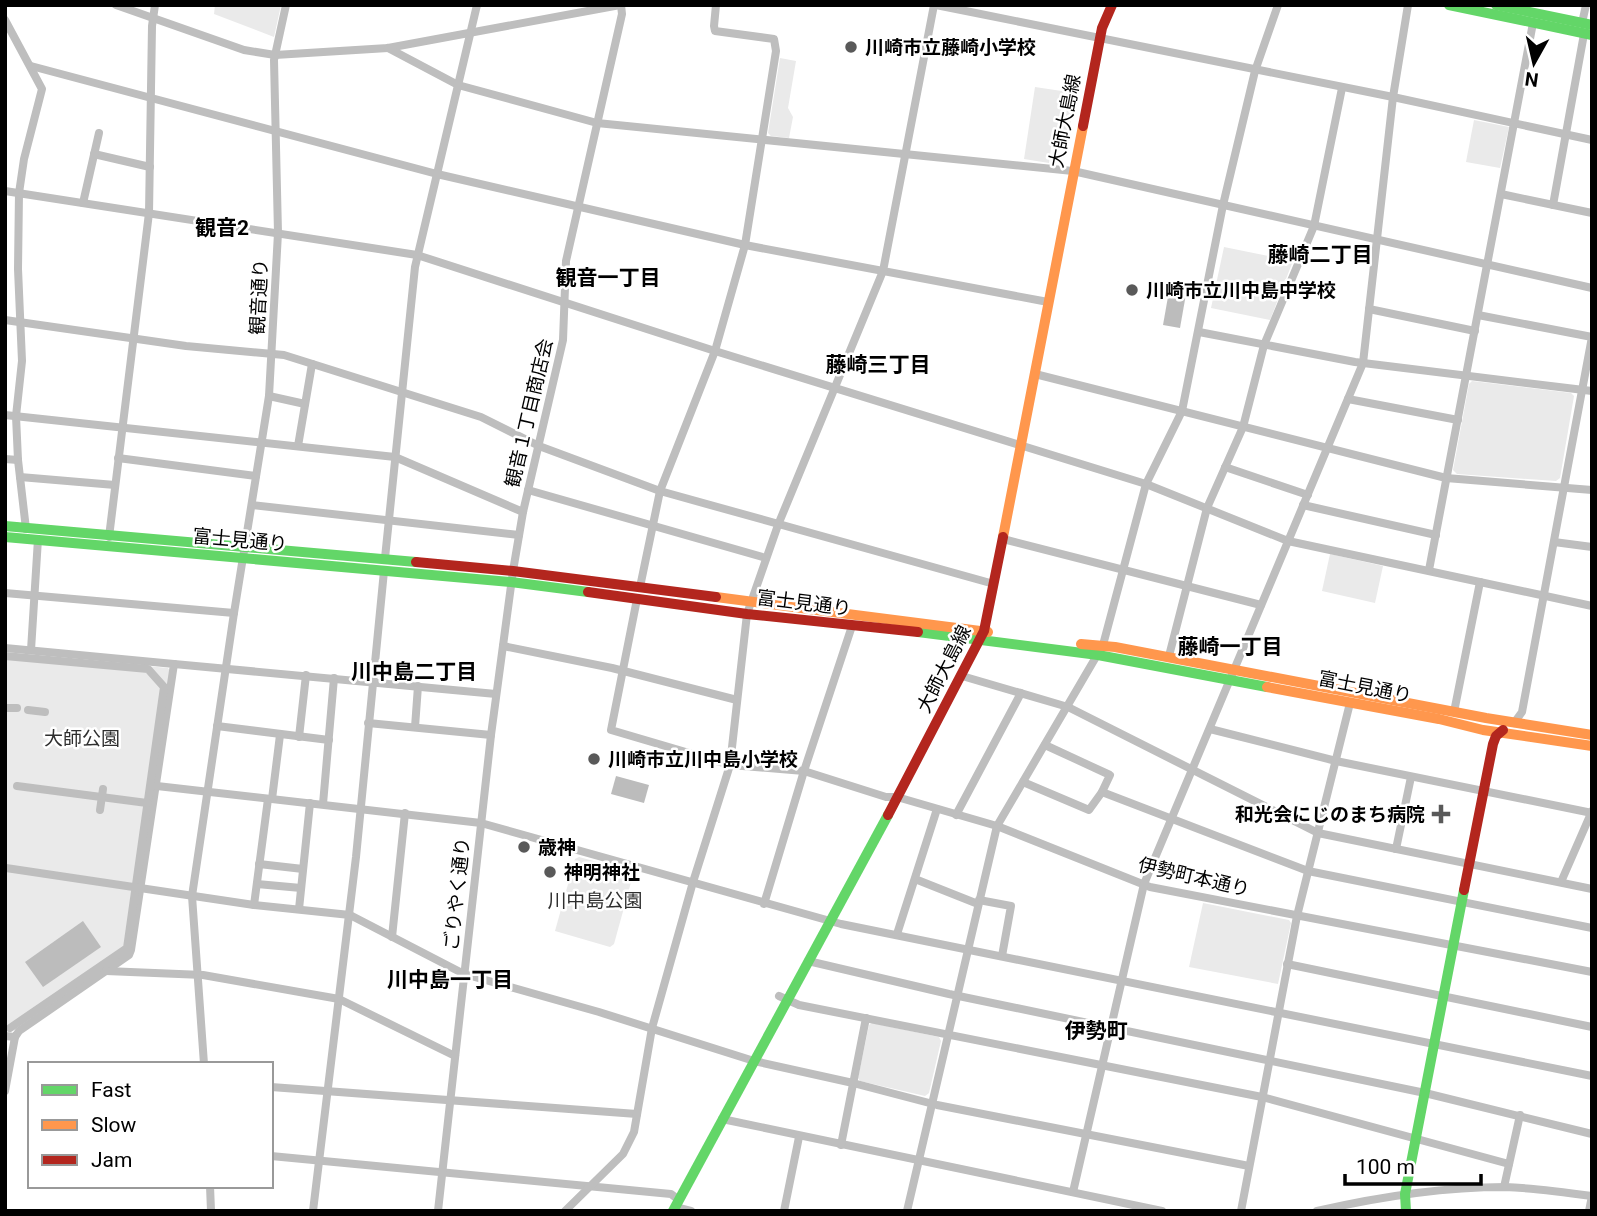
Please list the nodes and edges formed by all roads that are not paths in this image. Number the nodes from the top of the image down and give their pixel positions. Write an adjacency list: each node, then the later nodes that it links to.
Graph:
1 (116, 5): 14 (street)
2 (155, 5): 14 (street)
3 (286, 5): 21 (street, 観音通り)
4 (477, 5): 18 (street)
5 (621, 5): 18 (street); 28 (street, 観音１丁目商店会)
6 (716, 5): 33 (street)
7 (935, 5): 19 (street); 36 (street)
8 (1112, 5): 19 (main road, 大師大島線)
9 (1278, 5): 23 (street)
10 (1408, 5): 26 (street)
11 (1449, 5): 16 (main road)
12 (1496, 5): 17 (main road)
13 (1586, 5): 17 (street)
14 (153, 19): 21 (street); 27 (street)
15 (5, 20): 22 (street)
16 (1533, 23): 17 (main road); 29 (street)
17 (1587, 29): 32 (street)
18 (471, 34): 20 (street); 24 (street)
19 (1099, 39): 23 (street); 38 (main road, 大師大島線)
20 (388, 48): 21 (street); 24 (street)
21 (275, 55): 30 (street, 観音通り)
22 (31, 66): 27 (street); 41 (street)
23 (1255, 71): 25 (street); 44 (street)
24 (458, 85): 28 (street); 39 (street)
25 (1342, 88): 26 (street); 49 (street)
26 (1393, 97): 29 (street); 51 (street)
27 (152, 98): 30 (street); 37 (street)
28 (597, 123): 33 (street); 46 (street, 観音１丁目商店会)
29 (1513, 123): 32 (street); 42 (street)
30 (276, 131): 39 (street); 50 (street, 観音通り)
31 (99, 133): 35 (street)
32 (1565, 134): 34 (street); 45 (street)
33 (763, 139): 36 (street); 52 (street)
34 (1592, 140)
35 (94, 154): 37 (street); 43 (street)
36 (905, 154): 38 (street); 55 (street)
37 (150, 167): 47 (street)
38 (1073, 171): 44 (street); 58 (main road, 大師大島線)
39 (437, 174): 46 (street); 53 (street)
40 (5, 191): 41 (street)
41 (19, 193): 43 (street); 62 (street)
42 (1501, 194): 45 (street); 54 (street)
43 (83, 203): 47 (street)
44 (1223, 205): 49 (street); 64 (street)
45 (1553, 205): 48 (street)
46 (578, 206): 52 (street); 57 (street, 観音１丁目商店会)
47 (149, 213): 50 (street); 65 (street)
48 (1592, 213)
49 (1314, 226): 51 (street); 67 (street)
50 (278, 233): 53 (street); 69 (street, 観音通り)
51 (1376, 240): 54 (street); 59 (street)
52 (745, 245): 55 (street); 68 (street)
53 (417, 255): 57 (street); 76 (street)
54 (1487, 265): 56 (street); 60 (street)
55 (883, 271): 58 (street); 74 (street)
56 (1592, 288)
57 (564, 302): 68 (street); 89 (street, 観音１丁目商店会)
58 (1048, 302): 72 (main road, 大師大島線)
59 (1369, 309): 63 (street); 71 (street)
60 (1478, 315): 63 (street); 66 (street)
61 (5, 320): 62 (street)
62 (21, 322): 65 (street); 82 (street)
63 (1475, 331): 73 (street)
64 (1199, 332): 67 (street); 80 (street)
65 (135, 339): 69 (street); 85 (street)
66 (1591, 341): 75 (street)
67 (1264, 345): 71 (street); 84 (street)
68 (715, 351): 74 (street); 104 (street)
69 (271, 354): 70 (street); 77 (street, 観音通り)
70 (312, 363): 76 (street); 79 (street)
71 (1363, 363): 73 (street); 78 (street)
72 (1035, 374): 80 (street); 87 (main road, 大師大島線)
73 (1466, 376): 75 (street); 83 (street)
74 (835, 387): 87 (street); 111 (street)
75 (1587, 391): 101 (street)
76 (401, 393): 89 (street); 91 (street)
77 (269, 396): 79 (street); 86 (street, 観音通り)
78 (1348, 399): 83 (street); 90 (street)
79 (305, 404): 88 (street)
80 (1182, 411): 84 (street); 99 (street)
81 (5, 415): 82 (street)
82 (16, 416): 85 (street); 94 (street)
83 (1458, 420): 98 (street)
84 (1243, 427): 90 (street); 95 (street)
85 (121, 428): 86 (street); 92 (street)
86 (261, 442): 88 (street); 96 (street, 観音通り)
87 (1022, 445): 99 (street); 119 (main road, 大師大島線)
88 (298, 446): 91 (street)
89 (539, 446): 103 (street, 観音１丁目商店会); 104 (street)
90 (1327, 447): 98 (street); 105 (street)
91 (395, 457): 109 (street); 110 (street)
92 (118, 458): 96 (street); 100 (street)
93 (5, 459): 94 (street)
94 (18, 460): 97 (street)
95 (1225, 467): 105 (street); 108 (street)
96 (256, 476): 106 (street, 観音通り)
97 (20, 477): 100 (street); 114 (street)
98 (1446, 478): 101 (street); 116 (street)
99 (1146, 484): 108 (street); 127 (street)
100 (115, 485): 118 (street)
101 (1564, 487): 102 (street); 122 (street)
102 (1592, 490)
103 (528, 491): 109 (street, 観音１丁目商店会); 113 (street)
104 (660, 491): 111 (street); 113 (street)
105 (1308, 495): 107 (street)
106 (252, 505): 110 (street); 124 (street, 観音通り)
107 (1303, 505): 116 (street); 121 (street)
108 (1207, 508): 121 (street); 133 (street)
109 (523, 512): 115 (street, 観音１丁目商店会)
110 (388, 520): 115 (street); 125 (street)
111 (778, 525): 126 (street); 132 (street)
112 (5, 526): 114 (main road, 富士見通り)
113 (653, 526): 126 (street); 134 (street)
114 (25, 528): 118 (main road, 富士見通り); 120 (street)
115 (519, 535): 130 (street, 観音１丁目商店会)
116 (1436, 535): 129 (street)
117 (5, 537): 120 (main road, 富士見通り)
118 (109, 537): 124 (main road, 富士見通り)
119 (1003, 538): 127 (street); 132 (main road, 大師大島線)
120 (40, 540): 124 (main road, 富士見通り); 137 (street)
121 (1288, 541): 129 (street); 139 (street)
122 (1554, 542): 123 (street); 136 (street)
123 (1592, 547)
124 (244, 553): 125 (main road, 富士見通り); 128 (main road, 富士見通り); 142 (street, 観音通り)
125 (385, 558): 130 (main road, 富士見通り)
126 (766, 558): 141 (street)
127 (1125, 569): 133 (street); 148 (street)
128 (384, 570): 130 (main road, 富士見通り); 158 (street)
129 (1429, 570): 131 (street)
130 (512, 576): 134 (main road, 富士見通り); 138 (main road, 富士見通り); 145 (street, ごりやく通り)
131 (1480, 582): 136 (street); 169 (street)
132 (994, 584): 144 (main road, 大師大島線)
133 (1186, 586): 139 (street); 150 (street)
134 (640, 587): 141 (main road, 富士見通り)
135 (5, 593): 137 (street)
136 (1544, 595): 140 (street); 171 (street)
137 (36, 596): 142 (street); 147 (street)
138 (637, 599): 141 (main road, 富士見通り); 153 (street)
139 (1261, 606): 155 (street)
140 (1592, 606)
141 (748, 608): 143 (main road, 富士見通り); 144 (main road, 富士見通り); 162 (street)
142 (234, 613): 152 (street, 観音通り)
143 (852, 626): 144 (main road, 富士見通り); 186 (street)
144 (982, 635): 148 (main road, 富士見通り); 156 (main road, 大師大島線)
145 (503, 646): 153 (street); 161 (street, ごりやく通り)
146 (5, 648): 147 (street)
147 (31, 650): 151 (street)
148 (1100, 650): 150 (main road, 富士見通り); 155 (main road, 富士見通り); 164 (street)
149 (5, 656): 199 (street)
150 (1169, 656): 155 (main road, 富士見通り)
151 (174, 664): 152 (street); 191 (street)
152 (226, 668): 154 (street); 172 (street, 観音通り)
153 (622, 671): 162 (street); 184 (street, 伊勢町本通り)
154 (306, 675): 157 (street); 179 (street)
155 (1232, 675): 163 (main road, 富士見通り); 169 (main road, 富士見通り); 174 (street)
156 (962, 676): 160 (street); 197 (main road, 大師大島線)
157 (334, 678): 158 (street); 180 (street)
158 (372, 682): 159 (street); 170 (street)
159 (418, 687): 161 (street); 173 (street)
160 (1021, 693): 164 (street); 207 (street)
161 (496, 694): 178 (street, ごりやく通り)
162 (737, 700): 184 (street)
163 (1350, 703): 175 (main road, 富士見通り); 183 (street)
164 (1068, 707): 181 (street); 185 (street)
165 (7, 708): 166 (street)
166 (17, 708)
167 (28, 710): 168 (street)
168 (45, 712)
169 (1454, 712): 171 (main road, 富士見通り)
170 (369, 723): 173 (street); 202 (street)
171 (1514, 723): 175 (main road); 177 (main road, 富士見通り)
172 (217, 726): 176 (street); 192 (street, 観音通り)
173 (415, 727): 178 (street)
174 (1210, 729): 183 (street); 185 (street)
175 (1500, 732): 182 (main road, 富士見通り); 193 (main road)
176 (280, 735): 179 (street); 198 (street)
177 (1592, 735)
178 (491, 736): 209 (street, ごりやく通り)
179 (299, 737): 180 (street)
180 (328, 740): 201 (street)
181 (1045, 745): 189 (street); 195 (street)
182 (1592, 747)
183 (1336, 761): 187 (street); 211 (street)
184 (730, 765): 186 (street, 伊勢町本通り); 219 (street)
185 (1193, 769): 208 (street); 211 (street)
186 (804, 771): 197 (street, 伊勢町本通り); 229 (street)
187 (1411, 777): 193 (street); 212 (street)
188 (58, 782): 194 (street)
189 (1023, 782): 195 (street); 210 (street)
190 (17, 786): 194 (street)
191 (157, 786): 192 (street); 225 (street)
192 (207, 791): 198 (street); 226 (street, 観音通り)
193 (1483, 791): 205 (street); 214 (main road)
194 (57, 792): 196 (street)
195 (1102, 792): 208 (street)
196 (102, 793): 199 (street); 204 (street)
197 (897, 797): 203 (street, 伊勢町本通り); 234 (main road, 大師大島線)
198 (270, 799): 200 (street); 213 (street)
199 (147, 803): 225 (street)
200 (310, 803): 201 (street); 216 (street)
201 (323, 804): 202 (street)
202 (360, 808): 206 (street); 232 (street)
203 (937, 809): 207 (street, 伊勢町本通り); 218 (street)
204 (100, 810)
205 (1592, 812): 220 (street)
206 (405, 814): 209 (street); 237 (street)
207 (956, 815): 210 (street, 伊勢町本通り)
208 (1171, 820): 217 (street); 222 (street)
209 (481, 823): 219 (street); 245 (street, ごりやく通り)
210 (997, 826): 222 (street, 伊勢町本通り); 227 (street)
211 (1318, 833): 212 (street); 217 (street)
212 (1396, 849): 214 (street)
213 (260, 864): 216 (street); 221 (street)
214 (1469, 864): 220 (street); 228 (main road)
215 (6, 868): 225 (street)
216 (303, 869): 223 (street)
217 (1308, 871): 228 (street); 233 (street)
218 (915, 879): 227 (street); 236 (street)
219 (693, 882): 229 (street); 256 (street)
220 (1561, 882): 224 (street)
221 (257, 884): 223 (street); 230 (street)
222 (1144, 884): 233 (street, 伊勢町本通り); 247 (street)
223 (301, 888): 231 (street)
224 (1592, 888)
225 (138, 889): 226 (street); 243 (street); 257 (street)
226 (192, 896): 230 (street); 246 (street, 観音通り)
227 (979, 902): 239 (street); 240 (street)
228 (1462, 902): 235 (street); 238 (main road)
229 (764, 904): 234 (street)
230 (254, 905): 231 (street)
231 (299, 909): 232 (street)
232 (350, 915): 237 (street); 250 (street)
233 (1297, 916): 238 (street, 伊勢町本通り); 242 (street)
234 (826, 919): 236 (street); 241 (main road, 大師大島線)
235 (1592, 928)
236 (897, 934): 239 (street)
237 (392, 937): 245 (street)
238 (1453, 946): 244 (street, 伊勢町本通り); 249 (main road)
239 (968, 950): 240 (street); 248 (street)
240 (1002, 956): 247 (street)
241 (808, 961): 248 (street); 251 (main road, 大師大島線)
242 (1287, 964): 249 (street); 252 (street)
243 (106, 971): 246 (street); 257 (street)
244 (1592, 972)
245 (464, 974): 256 (street); 260 (street, ごりやく通り)
246 (199, 975): 250 (street); 262 (street, 観音通り)
247 (1122, 981): 252 (street); 254 (street)
248 (957, 995): 254 (street); 258 (street)
249 (1444, 996): 255 (street); 259 (main road)
250 (339, 999): 260 (street); 270 (street)
251 (788, 1000): 253 (street); 263 (main road, 大師大島線)
252 (1278, 1012): 259 (street); 261 (street)
253 (866, 1018): 258 (street); 267 (street)
254 (1111, 1027): 261 (street); 264 (street)
255 (1592, 1027)
256 (652, 1028): 263 (street); 275 (street)
257 (10, 1034): 265 (street)
258 (949, 1034): 264 (street); 274 (street)
259 (1434, 1044): 266 (street); 271 (main road)
260 (455, 1056): 273 (street, ごりやく通り)
261 (1269, 1060): 271 (street); 272 (street)
262 (204, 1062)
263 (754, 1062): 267 (street); 277 (main road, 大師大島線)
264 (1102, 1065): 272 (street); 278 (street)
265 (7, 1076): 269 (street)
266 (1592, 1076)
267 (853, 1083): 274 (street); 282 (street)
268 (273, 1087): 270 (street)
269 (5, 1091)
270 (328, 1091): 273 (street); 284 (street)
271 (1424, 1093): 276 (street); 281 (main road)
272 (1262, 1097): 281 (street); 287 (street)
273 (451, 1099): 275 (street); 288 (street, ごりやく通り)
274 (933, 1103): 278 (street); 285 (street)
275 (637, 1114): 289 (street)
276 (1520, 1115): 279 (street); 286 (street)
277 (722, 1119): 280 (street); 295 (main road, 大師大島線)
278 (1087, 1134): 287 (street); 292 (street)
279 (1592, 1134)
280 (799, 1136): 282 (street); 301 (street)
281 (1415, 1139): 286 (street); 293 (main road)
282 (841, 1145): 285 (street)
283 (273, 1156): 284 (street)
284 (320, 1160): 288 (street); 297 (street)
285 (919, 1160): 292 (street); 302 (street)
286 (1509, 1164): 290 (street)
287 (1249, 1166): 304 (street)
288 (442, 1173): 289 (street); 298 (street, ごりやく通り)
289 (589, 1186): 295 (street); 299 (street)
290 (1504, 1187): 293 (street); 294 (street)
291 (210, 1188): 296 (street)
292 (1073, 1192): 303 (street)
293 (1405, 1194): 305 (street); 306 (main road)
294 (1592, 1196): 307 (street)
295 (676, 1206): 300 (street)
296 (211, 1211)
297 (313, 1211)
298 (438, 1211)
299 (565, 1211)
300 (691, 1211)
301 (784, 1211)
302 (907, 1211)
303 (1162, 1211)
304 (1241, 1211)
305 (1317, 1211)
306 (1406, 1211)
307 (1589, 1211)

